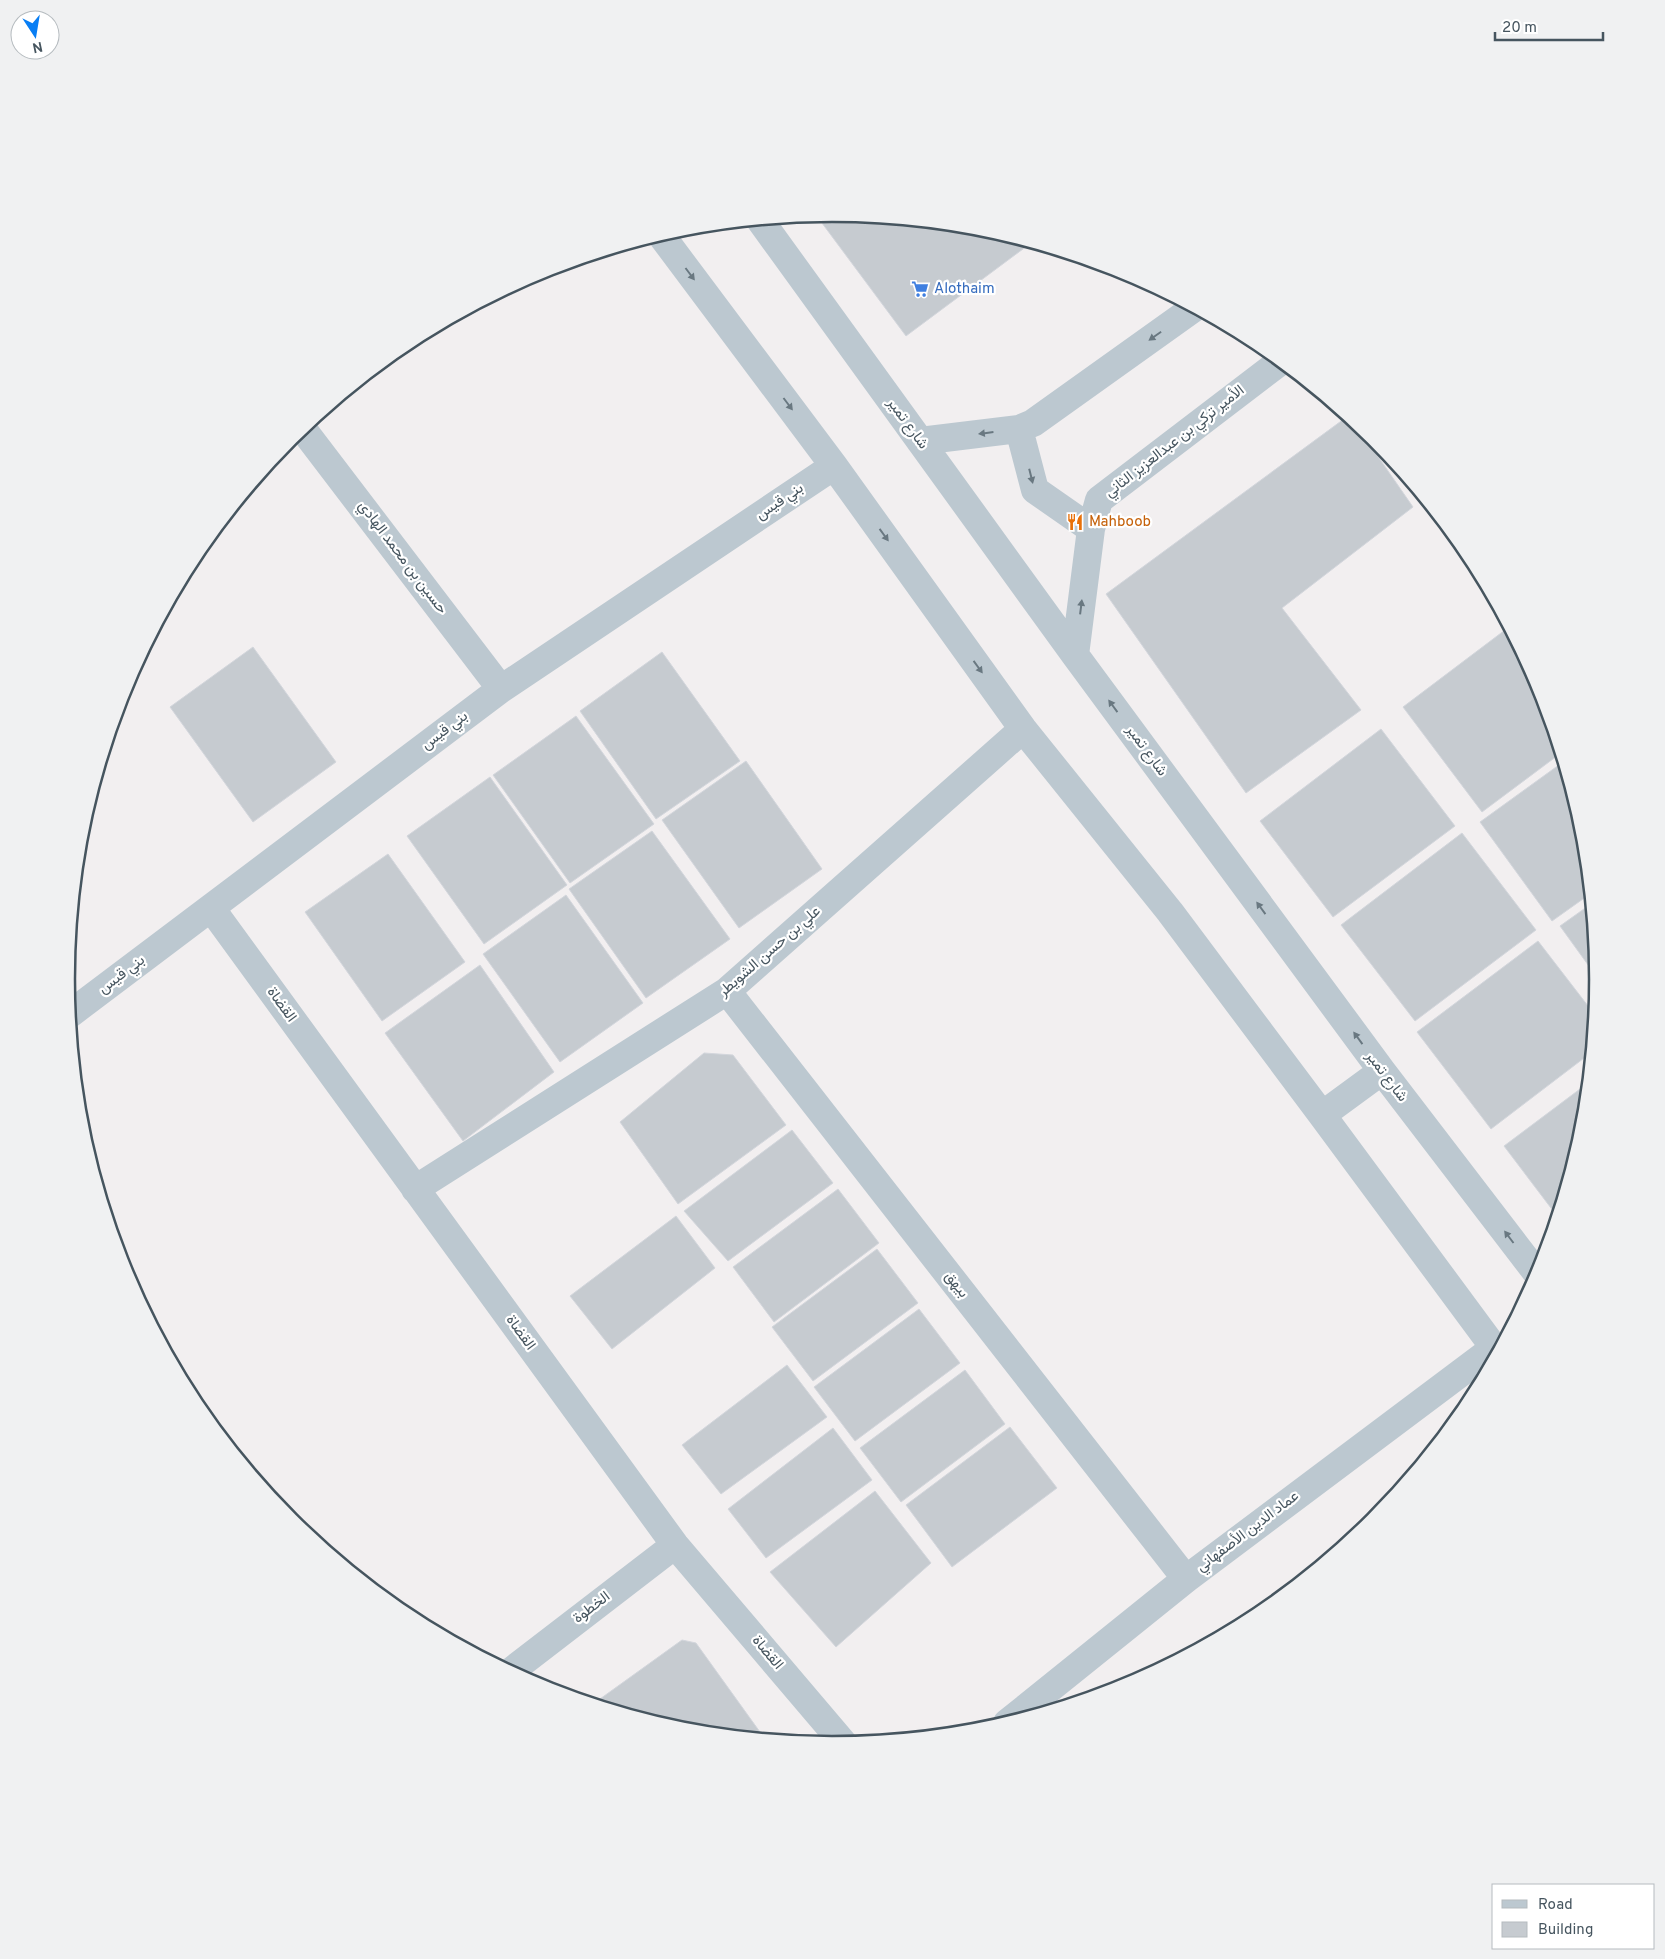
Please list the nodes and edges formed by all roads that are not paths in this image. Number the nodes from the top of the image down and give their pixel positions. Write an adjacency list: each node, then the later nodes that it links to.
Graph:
1 (764, 226): 7 (street, شارع تمير)
2 (666, 241): 8 (street, one-way to 8)
3 (1189, 311): 5 (street, one-way to 5)
4 (1275, 365): 9 (street, الأمير تركي بن عبدالعزيز الثاني)
5 (1019, 429): 7 (street, one-way to 7); 9 (street, one-way to 9)
6 (307, 435): 11 (street, حسين بن محمد الهادي)
7 (920, 441): 10 (street, شارع تمير)
8 (834, 466): 11 (street, بني قيس); 12 (street, one-way to 12)
9 (1091, 529): 10 (street, الأمير تركي بن عبدالعزيز الثاني, one-way to 9)
10 (1075, 655): 16 (street, شارع تمير, one-way to 10)
11 (501, 689): 13 (street, بني قيس)
12 (1023, 730): 14 (street, علي بن حسن الشويطر); 17 (street)
13 (211, 908): 15 (street, بني قيس); 18 (street, القضاة)
14 (727, 991): 18 (street, علي بن حسن الشويطر); 23 (street, بيهق)
15 (76, 1009)
16 (1382, 1072): 17 (street); 19 (street, شارع تمير, one-way to 16)
17 (1322, 1114): 20 (street)
18 (415, 1189): 22 (street, القضاة)
19 (1533, 1268)
20 (1494, 1348)
21 (1491, 1353): 23 (street, عماد الدين الأصفهاني)
22 (675, 1545): 24 (street, الخطوة); 26 (street, القضاة)
23 (1186, 1580): 25 (street, عماد الدين الأصفهاني)
24 (516, 1667)
25 (1019, 1713)
26 (839, 1737)

